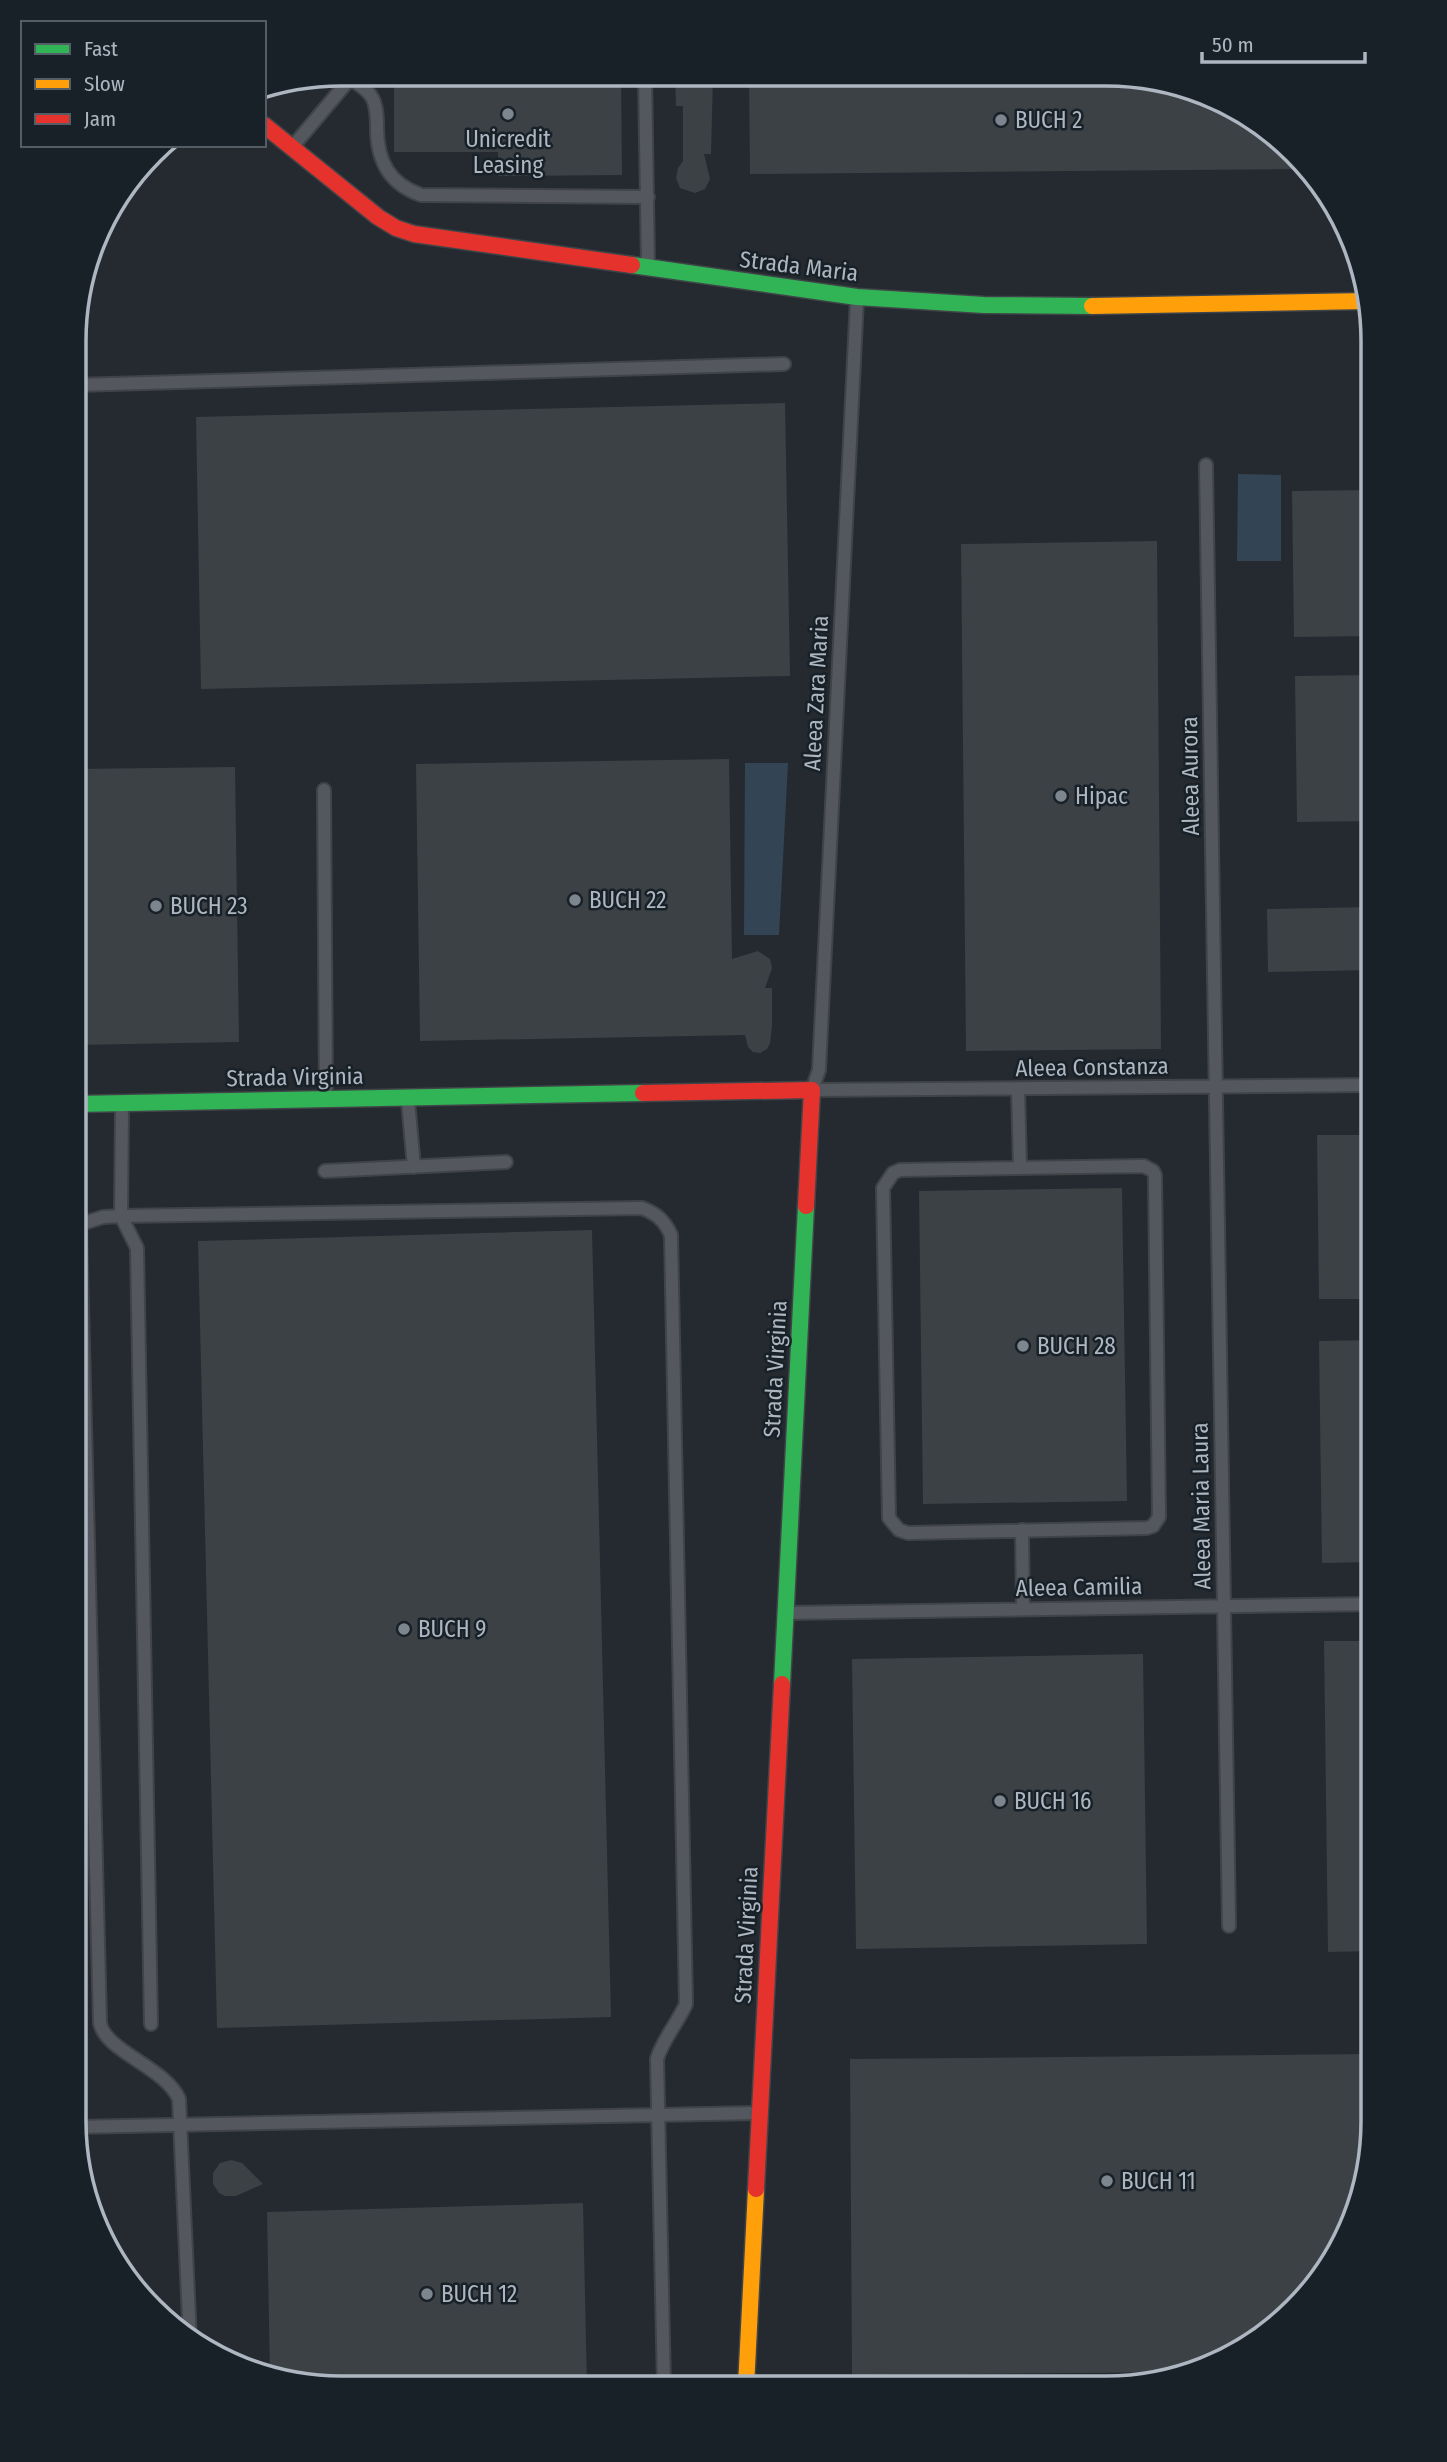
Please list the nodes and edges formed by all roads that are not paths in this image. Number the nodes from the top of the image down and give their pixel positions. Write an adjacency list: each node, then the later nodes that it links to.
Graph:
1 (344, 86): 5 (lane)
2 (362, 86): 6 (lane)
3 (645, 86): 6 (lane)
4 (266, 127): 5 (street, Strada Maria)
5 (292, 148): 7 (street, Strada Maria)
6 (648, 197): 7 (lane)
7 (649, 269): 8 (street, Strada Maria)
8 (857, 297): 9 (street, Strada Maria); 17 (lane, Aleea Zara Maria)
9 (1358, 301)
10 (784, 363): 11 (lane)
11 (86, 385)
12 (1206, 465): 15 (lane, Aleea Aurora)
13 (324, 790): 19 (lane)
14 (1361, 1085): 15 (lane, Aleea Constanza)
15 (1216, 1086): 16 (lane, Aleea Constanza); 31 (lane, Aleea Maria Laura)
16 (1018, 1089): 17 (lane, Aleea Constanza); 24 (lane)
17 (812, 1090): 18 (street, Strada Virginia); 33 (street, Strada Virginia)
18 (408, 1098): 19 (street, Strada Virginia); 23 (lane)
19 (326, 1099): 20 (street, Strada Virginia)
20 (122, 1103): 21 (street, Strada Virginia); 26 (lane)
21 (86, 1104)
22 (506, 1162): 23 (lane)
23 (414, 1167): 25 (lane)
24 (1020, 1168): 28 (lane); 28 (lane)
25 (325, 1171)
26 (121, 1216): 27 (lane); 35 (lane); 37 (lane)
27 (86, 1223)
28 (1021, 1530): 32 (lane)
29 (86, 1538): 38 (lane)
30 (1361, 1604): 31 (lane, Aleea Camilia)
31 (1224, 1606): 32 (lane, Aleea Camilia); 34 (lane, Aleea Maria Laura)
32 (1023, 1609): 33 (lane, Aleea Camilia)
33 (786, 1613): 36 (street, Strada Virginia)
34 (1229, 1926)
35 (151, 2024)
36 (760, 2113): 37 (lane); 42 (street, Strada Virginia)
37 (659, 2116): 38 (lane); 41 (lane)
38 (181, 2125): 39 (lane); 40 (lane)
39 (86, 2127)
40 (189, 2326)
41 (664, 2376)
42 (747, 2376)

